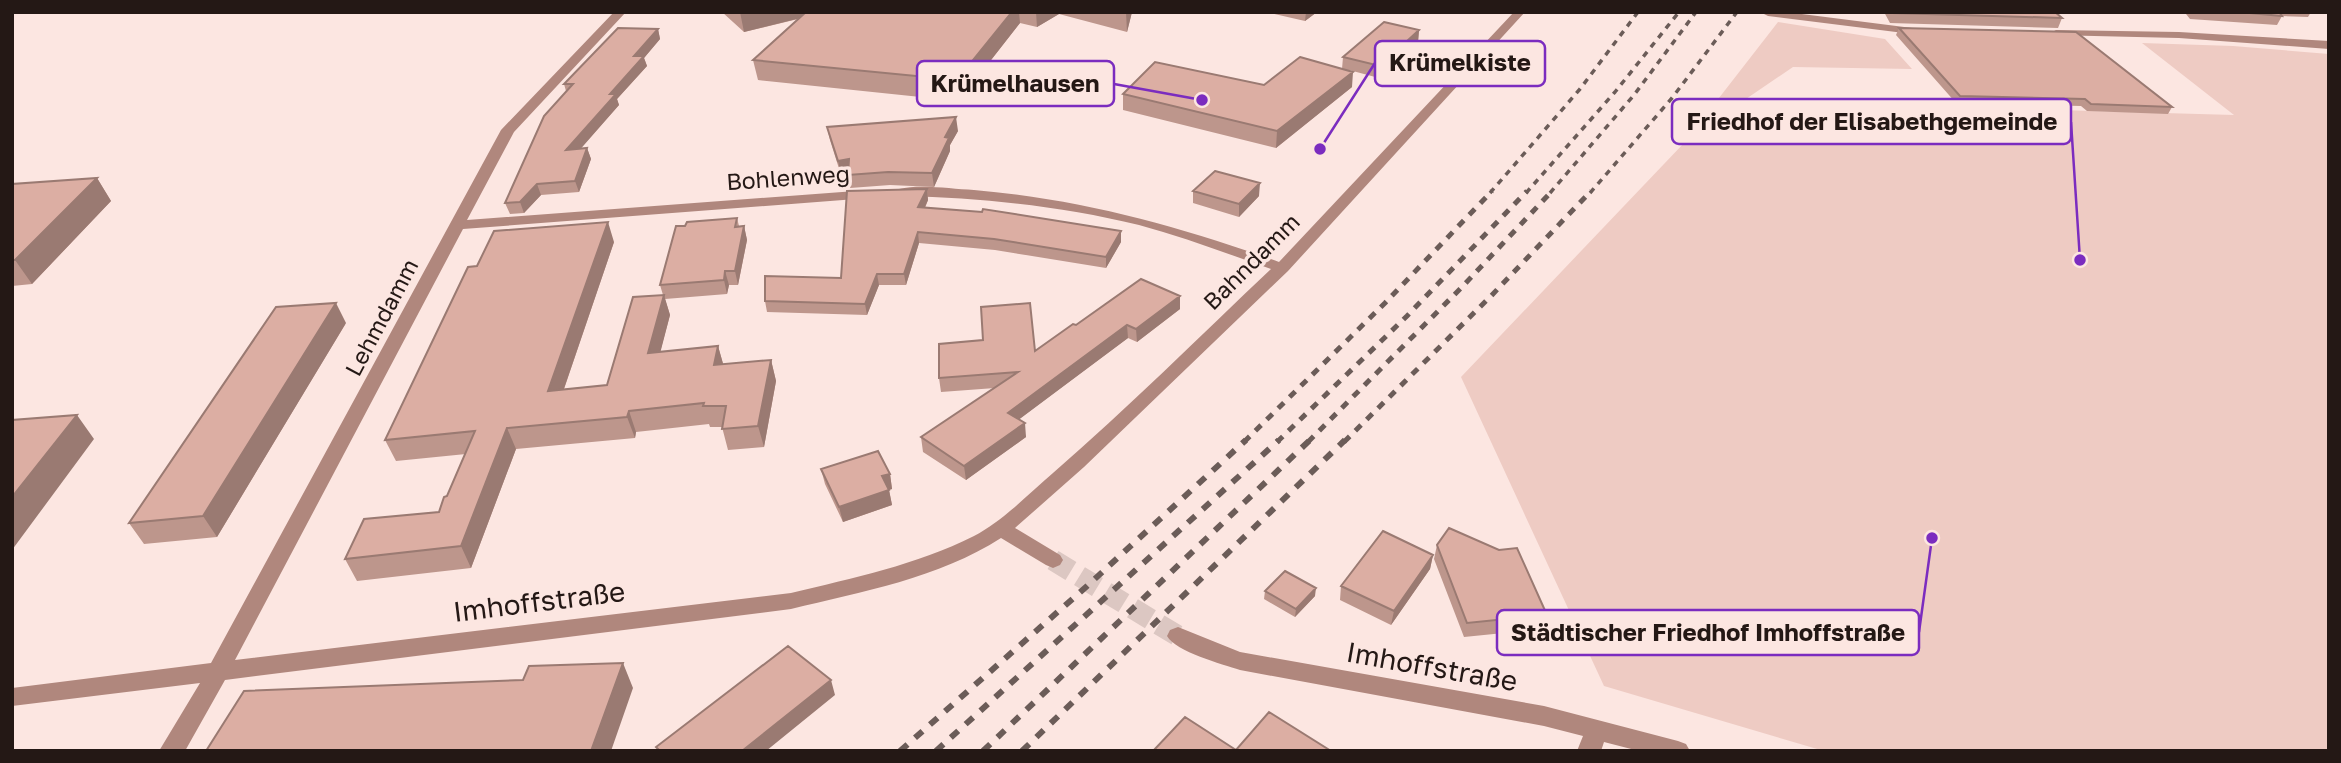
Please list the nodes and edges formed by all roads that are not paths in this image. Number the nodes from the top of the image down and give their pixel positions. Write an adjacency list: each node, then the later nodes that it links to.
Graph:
1 (621, 12): 7 (street, Lehmdamm)
2 (1520, 12): 8 (street, Bahndamm)
3 (1768, 13): 4 (street)
4 (1931, 32)
5 (2043, 33): 6 (street)
6 (2329, 45)
7 (456, 225): 8 (street, Bohlenweg); 12 (street, Lehmdamm)
8 (1282, 268): 9 (street, Bahndamm)
9 (1001, 529): 10 (street); 12 (street, Imhoffstraße)
10 (1053, 560)
11 (1178, 636): 14 (street, Imhoffstraße)
12 (219, 670): 13 (street, Imhoffstraße); 15 (street, Lehmdamm)
13 (12, 697)
14 (1593, 740): 16 (street, Imhoffstraße)
15 (171, 751)
16 (1678, 751)

